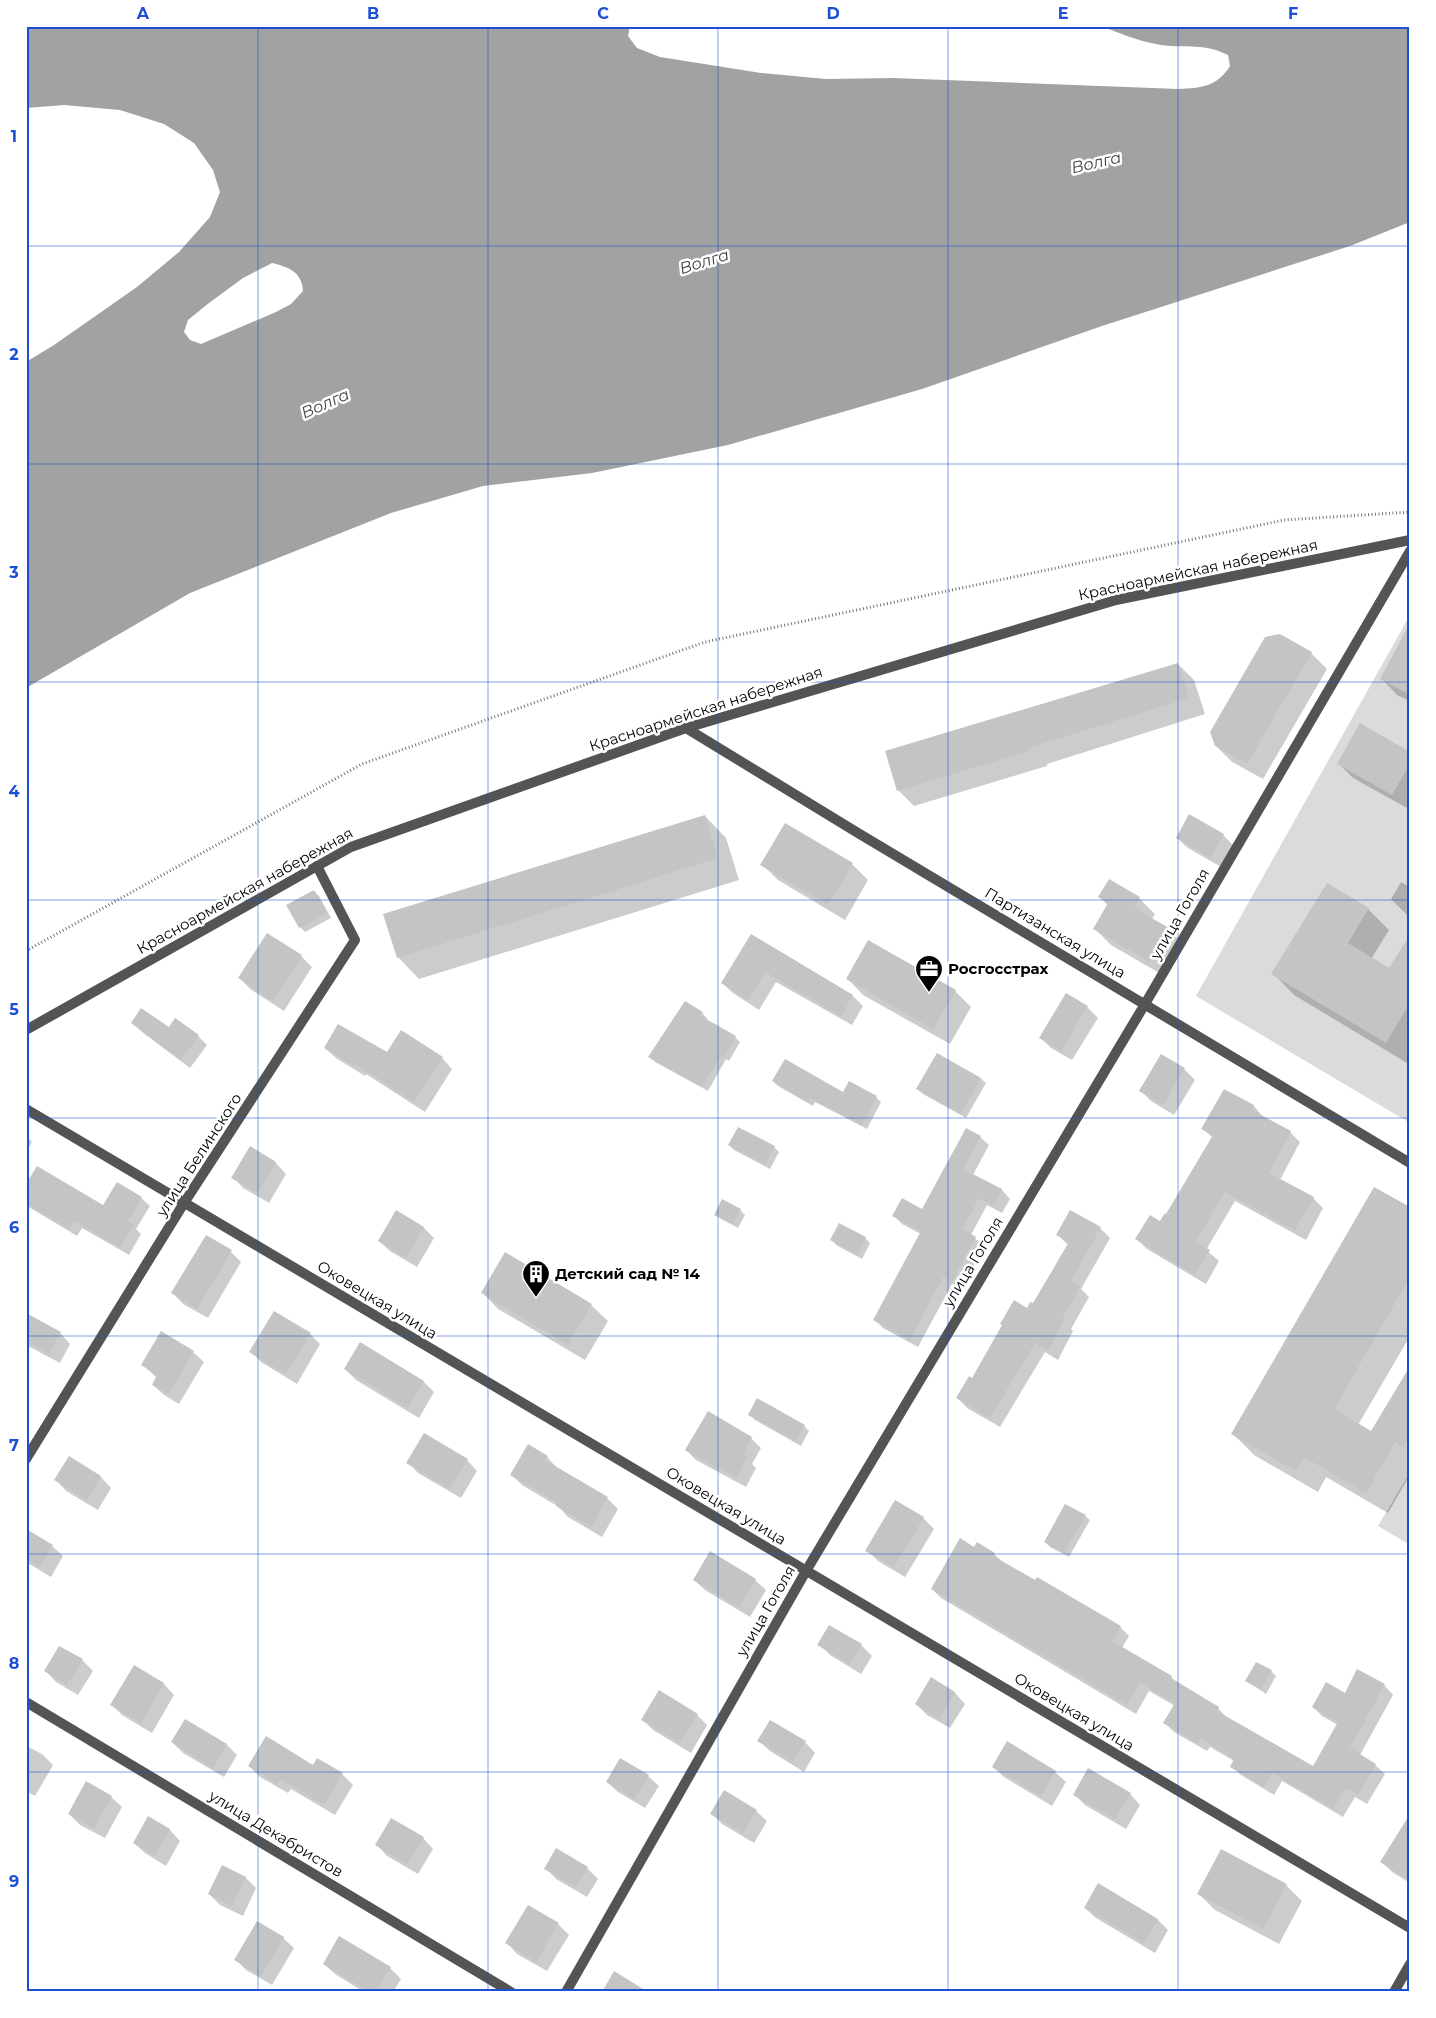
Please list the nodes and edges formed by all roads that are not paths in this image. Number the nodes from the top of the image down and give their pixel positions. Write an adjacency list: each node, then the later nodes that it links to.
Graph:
1 (1410, 540): 3 (street, Красноармейская набережная)
2 (1410, 551): 5 (street, улица Гоголя)
3 (686, 728): 4 (street, Красноармейская набережная); 5 (street, Партизанская улица)
4 (317, 866): 6 (street, Красноармейская набережная); 9 (street, улица Белинского)
5 (1145, 1004): 8 (street, Партизанская улица); 11 (street, улица Гоголя)
6 (26, 1030)
7 (26, 1109): 9 (street, Оковецкая улица)
8 (1410, 1163)
9 (184, 1203): 10 (street, улица Белинского); 11 (street, Оковецкая улица)
10 (26, 1459)
11 (806, 1571): 13 (street, Оковецкая улица); 16 (street, улица Гоголя)
12 (26, 1702): 15 (street, улица Декабристов)
13 (1410, 1928)
14 (1410, 1964): 17 (street)
15 (511, 1992)
16 (566, 1992)
17 (1394, 1992)

